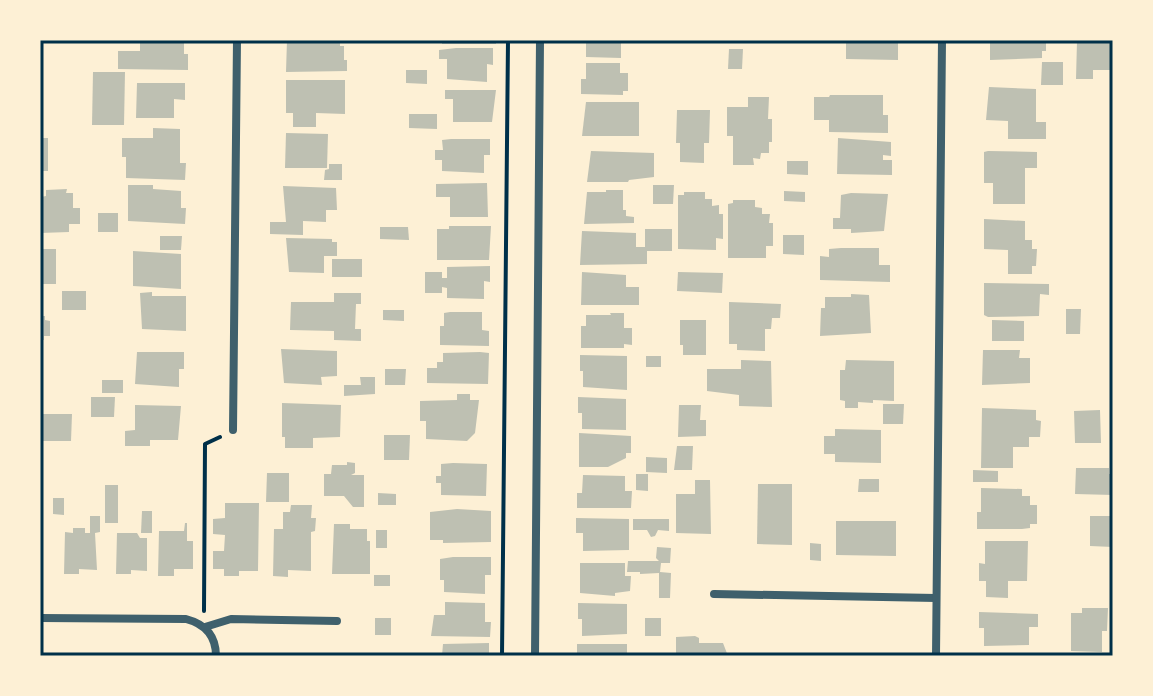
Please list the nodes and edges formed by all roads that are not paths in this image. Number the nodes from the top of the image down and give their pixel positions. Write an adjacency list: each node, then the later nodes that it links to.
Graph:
1 (237, 40): 4 (street)
2 (540, 40): 11 (street)
3 (942, 40): 6 (street)
4 (233, 430)
5 (714, 594): 6 (street)
6 (936, 598): 12 (street)
7 (40, 618): 9 (street)
8 (337, 621): 9 (street)
9 (205, 627): 10 (street)
10 (216, 656)
11 (535, 656)
12 (936, 656)

